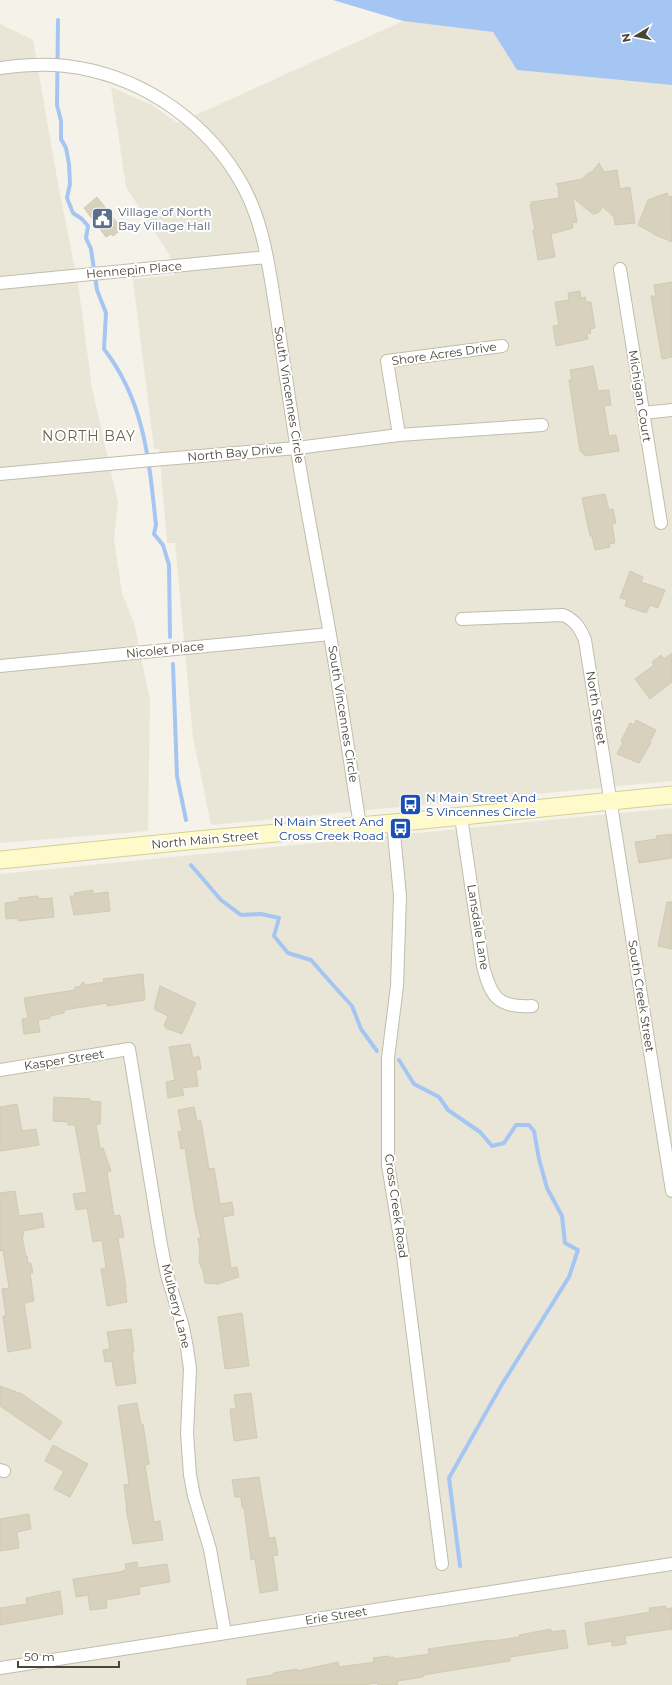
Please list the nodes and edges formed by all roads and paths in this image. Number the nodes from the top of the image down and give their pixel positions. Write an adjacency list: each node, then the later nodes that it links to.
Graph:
1 (0, 68): 2 (street, South Vincennes Circle)
2 (267, 257): 4 (street, Hennepin Place); 10 (street, South Vincennes Circle)
3 (620, 269): 7 (street, Michigan Court)
4 (0, 283)
5 (502, 346): 9 (street, Shore Acres Drive)
6 (672, 410): 7 (street)
7 (643, 413): 12 (street, Michigan Court)
8 (542, 425): 9 (street, North Bay Drive)
9 (399, 434): 10 (street, North Bay Drive)
10 (297, 448): 11 (street, North Bay Drive); 14 (street, South Vincennes Circle)
11 (0, 474)
12 (661, 523)
13 (462, 619): 17 (street, North Street)
14 (330, 634): 15 (street, Nicolet Place); 20 (street, South Vincennes Circle)
15 (0, 666)
16 (672, 795): 17 (main road, North Main Street)
17 (610, 801): 18 (main road, North Main Street); 25 (street, South Creek Street)
18 (461, 817): 19 (main road, North Main Street); 22 (street, Lansdale Lane)
19 (393, 824): 20 (main road, North Main Street); 26 (street, Cross Creek Road)
20 (360, 826): 21 (main road, North Main Street)
21 (0, 860)
22 (532, 1006)
23 (129, 1049): 24 (street, Kasper Street); 28 (street, Mulberry Lane)
24 (0, 1070)
25 (672, 1191)
26 (442, 1564)
27 (672, 1564): 28 (street, Erie Street)
28 (225, 1633): 29 (street, Erie Street)
29 (0, 1668)

